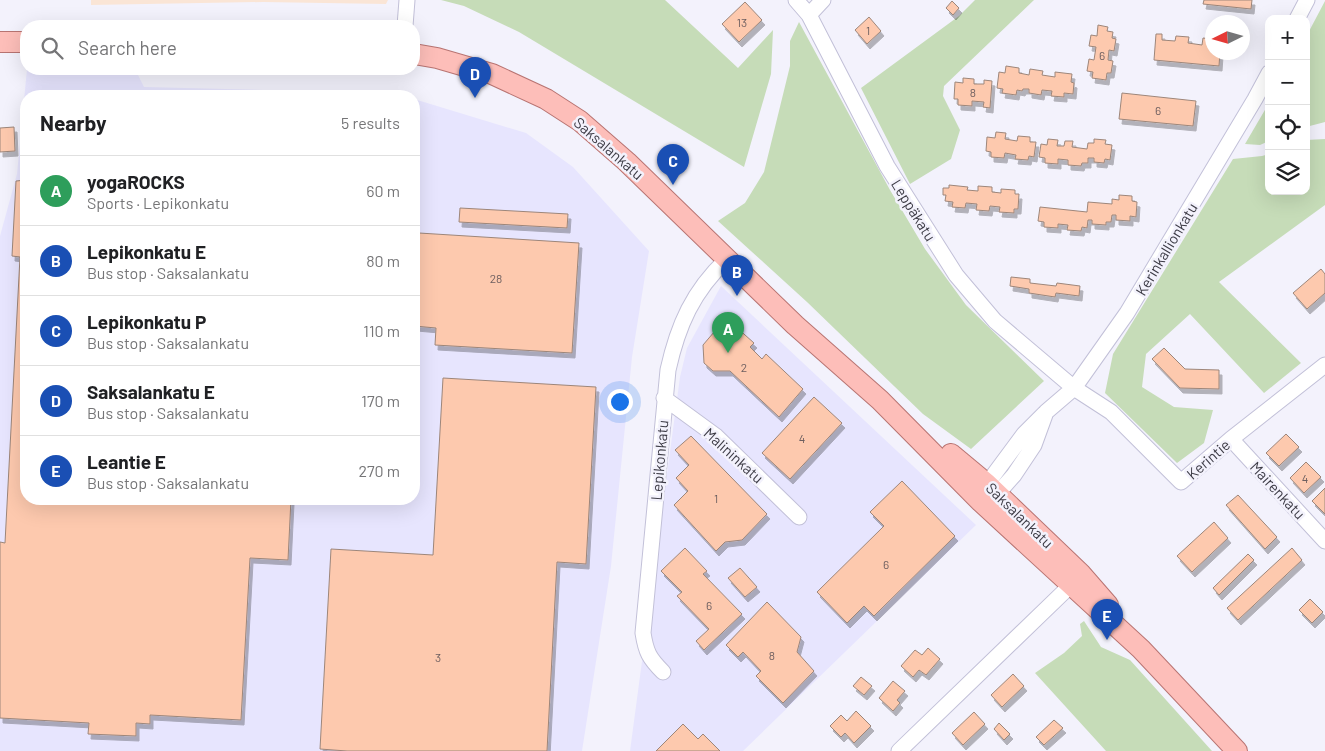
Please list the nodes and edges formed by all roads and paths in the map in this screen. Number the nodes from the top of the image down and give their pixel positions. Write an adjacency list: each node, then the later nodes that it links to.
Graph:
1 (407, 0): 7 (street)
2 (796, 0): 5 (street, Leppäkatu)
3 (823, 0): 5 (street)
4 (1307, 0): 6 (street)
5 (809, 15): 14 (street, Leppäkatu)
6 (1299, 15)
7 (405, 20)
8 (0, 42): 9 (main road)
9 (20, 42)
10 (420, 55): 12 (main road, Saksalankatu)
11 (1265, 81): 14 (street, Kerinkallionkatu)
12 (727, 259): 15 (street, Lepikonkatu); 17 (main road, Saksalankatu)
13 (1325, 365): 16 (street, Kerintie)
14 (1074, 388): 16 (street, Kerintie); 17 (street, Kerinkallionkatu)
15 (664, 398): 18 (street, Malininkatu); 22 (street, Lepikonkatu)
16 (1231, 439): 19 (street, Mairenkatu)
17 (989, 493): 20 (main road, Saksalankatu); 21 (main road, Saksalankatu)
18 (799, 517)
19 (1325, 541)
20 (1071, 585): 21 (main road, Saksalankatu); 23 (street)
21 (1141, 649): 24 (main road, Saksalankatu)
22 (662, 672)
23 (899, 751)
24 (1236, 751)

